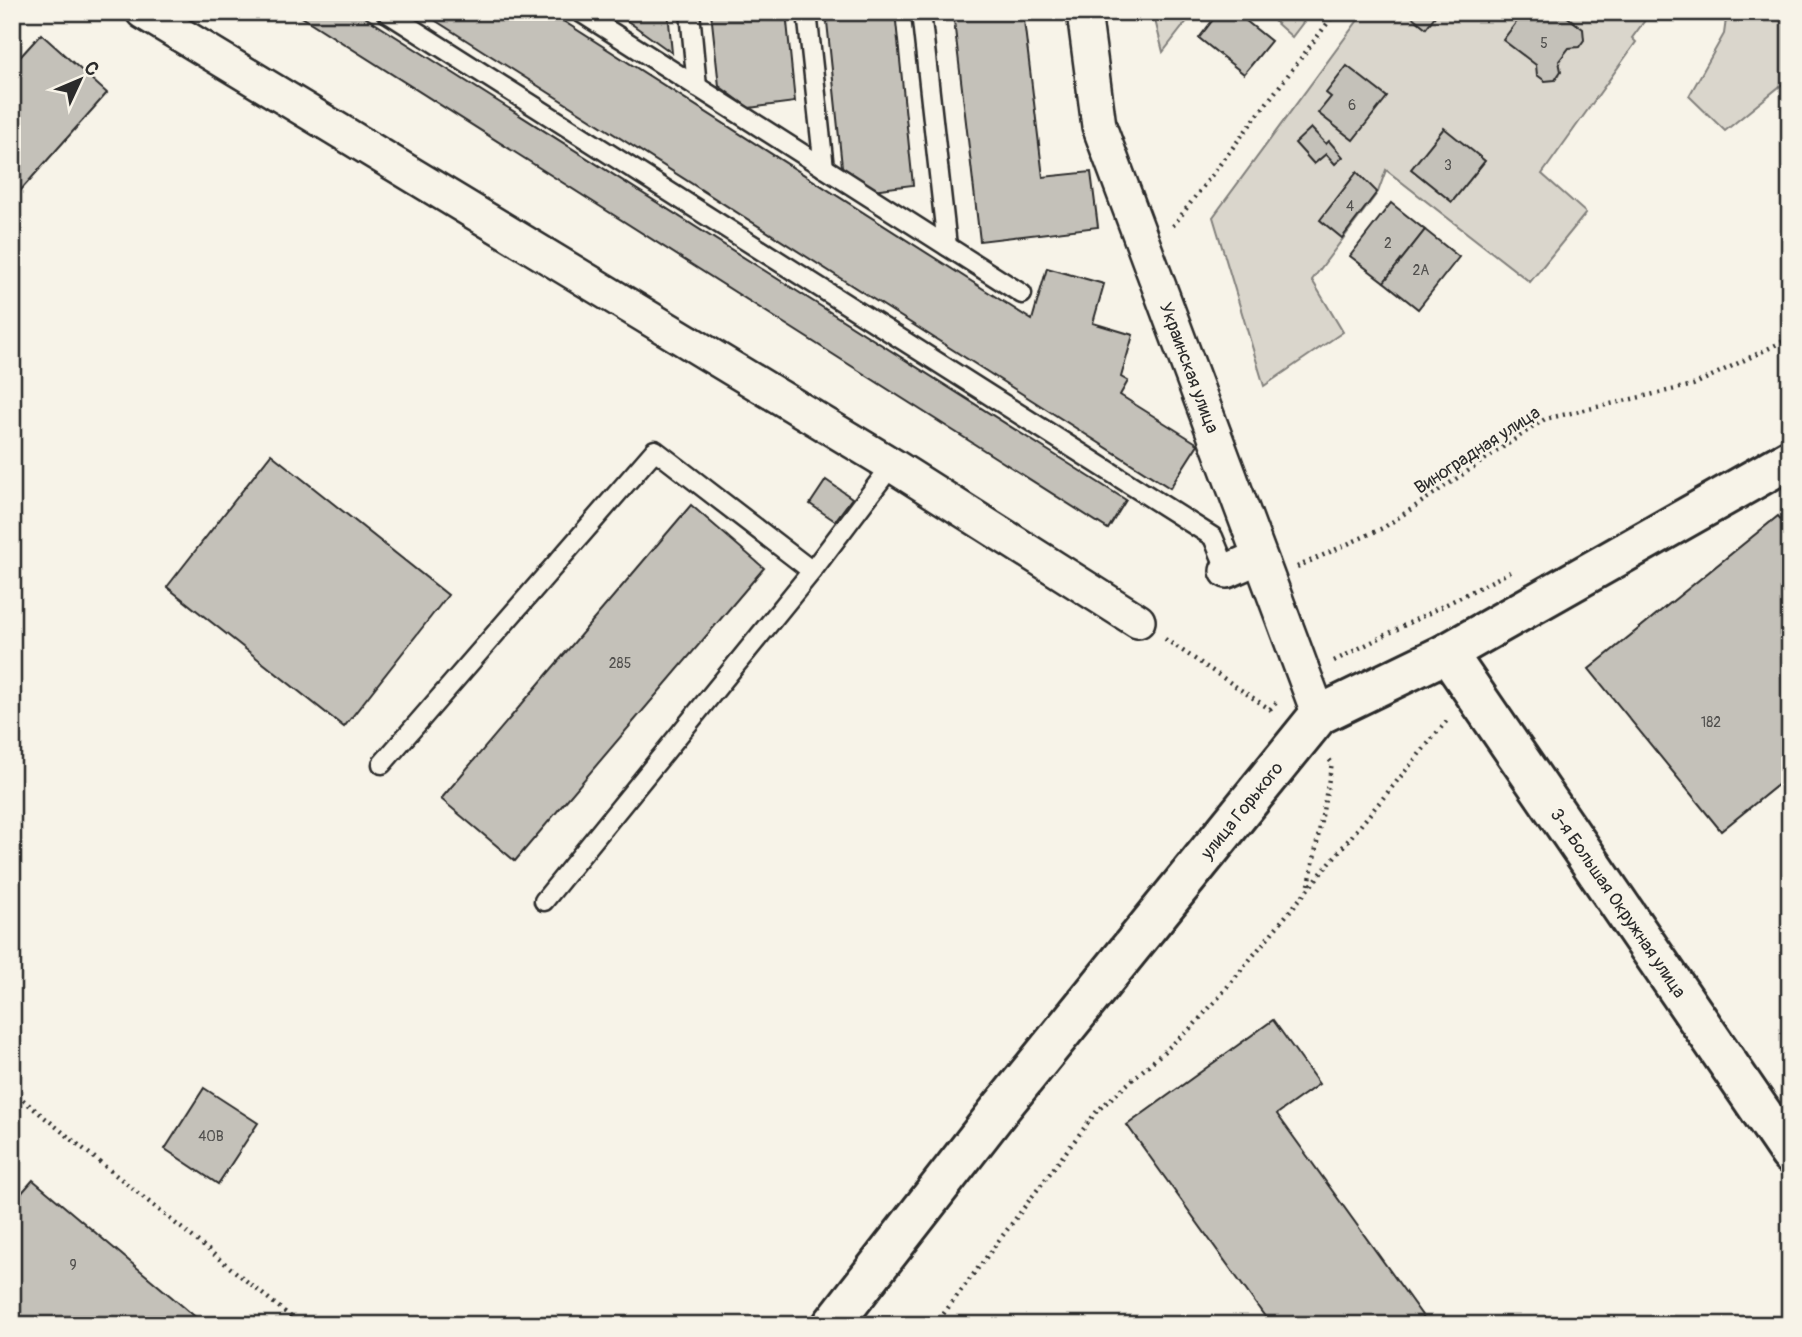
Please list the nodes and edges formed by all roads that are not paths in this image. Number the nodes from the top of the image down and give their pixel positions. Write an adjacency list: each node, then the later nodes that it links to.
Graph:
1 (143, 12): 13 (street)
2 (386, 12): 16 (lane)
3 (580, 12): 8 (lane)
4 (690, 12): 8 (lane)
5 (807, 12): 9 (lane)
6 (921, 12): 10 (lane)
7 (1084, 12): 14 (street, Украинская улица)
8 (697, 87): 9 (lane)
9 (824, 168): 10 (lane)
10 (947, 246): 11 (lane)
11 (1022, 294)
12 (1790, 459): 18 (main road, улица Горького)
13 (892, 465): 15 (lane); 17 (street)
14 (1263, 569): 16 (street); 19 (street, Украинская улица)
15 (812, 571): 20 (lane); 21 (lane)
16 (1227, 571)
17 (1138, 621)
18 (1447, 653): 19 (main road, улица Горького); 22 (main road, 3-я Большая Окружная улица)
19 (1312, 723): 23 (main road, улица Горького)
20 (382, 764)
21 (544, 901)
22 (1790, 1154)
23 (832, 1325)

